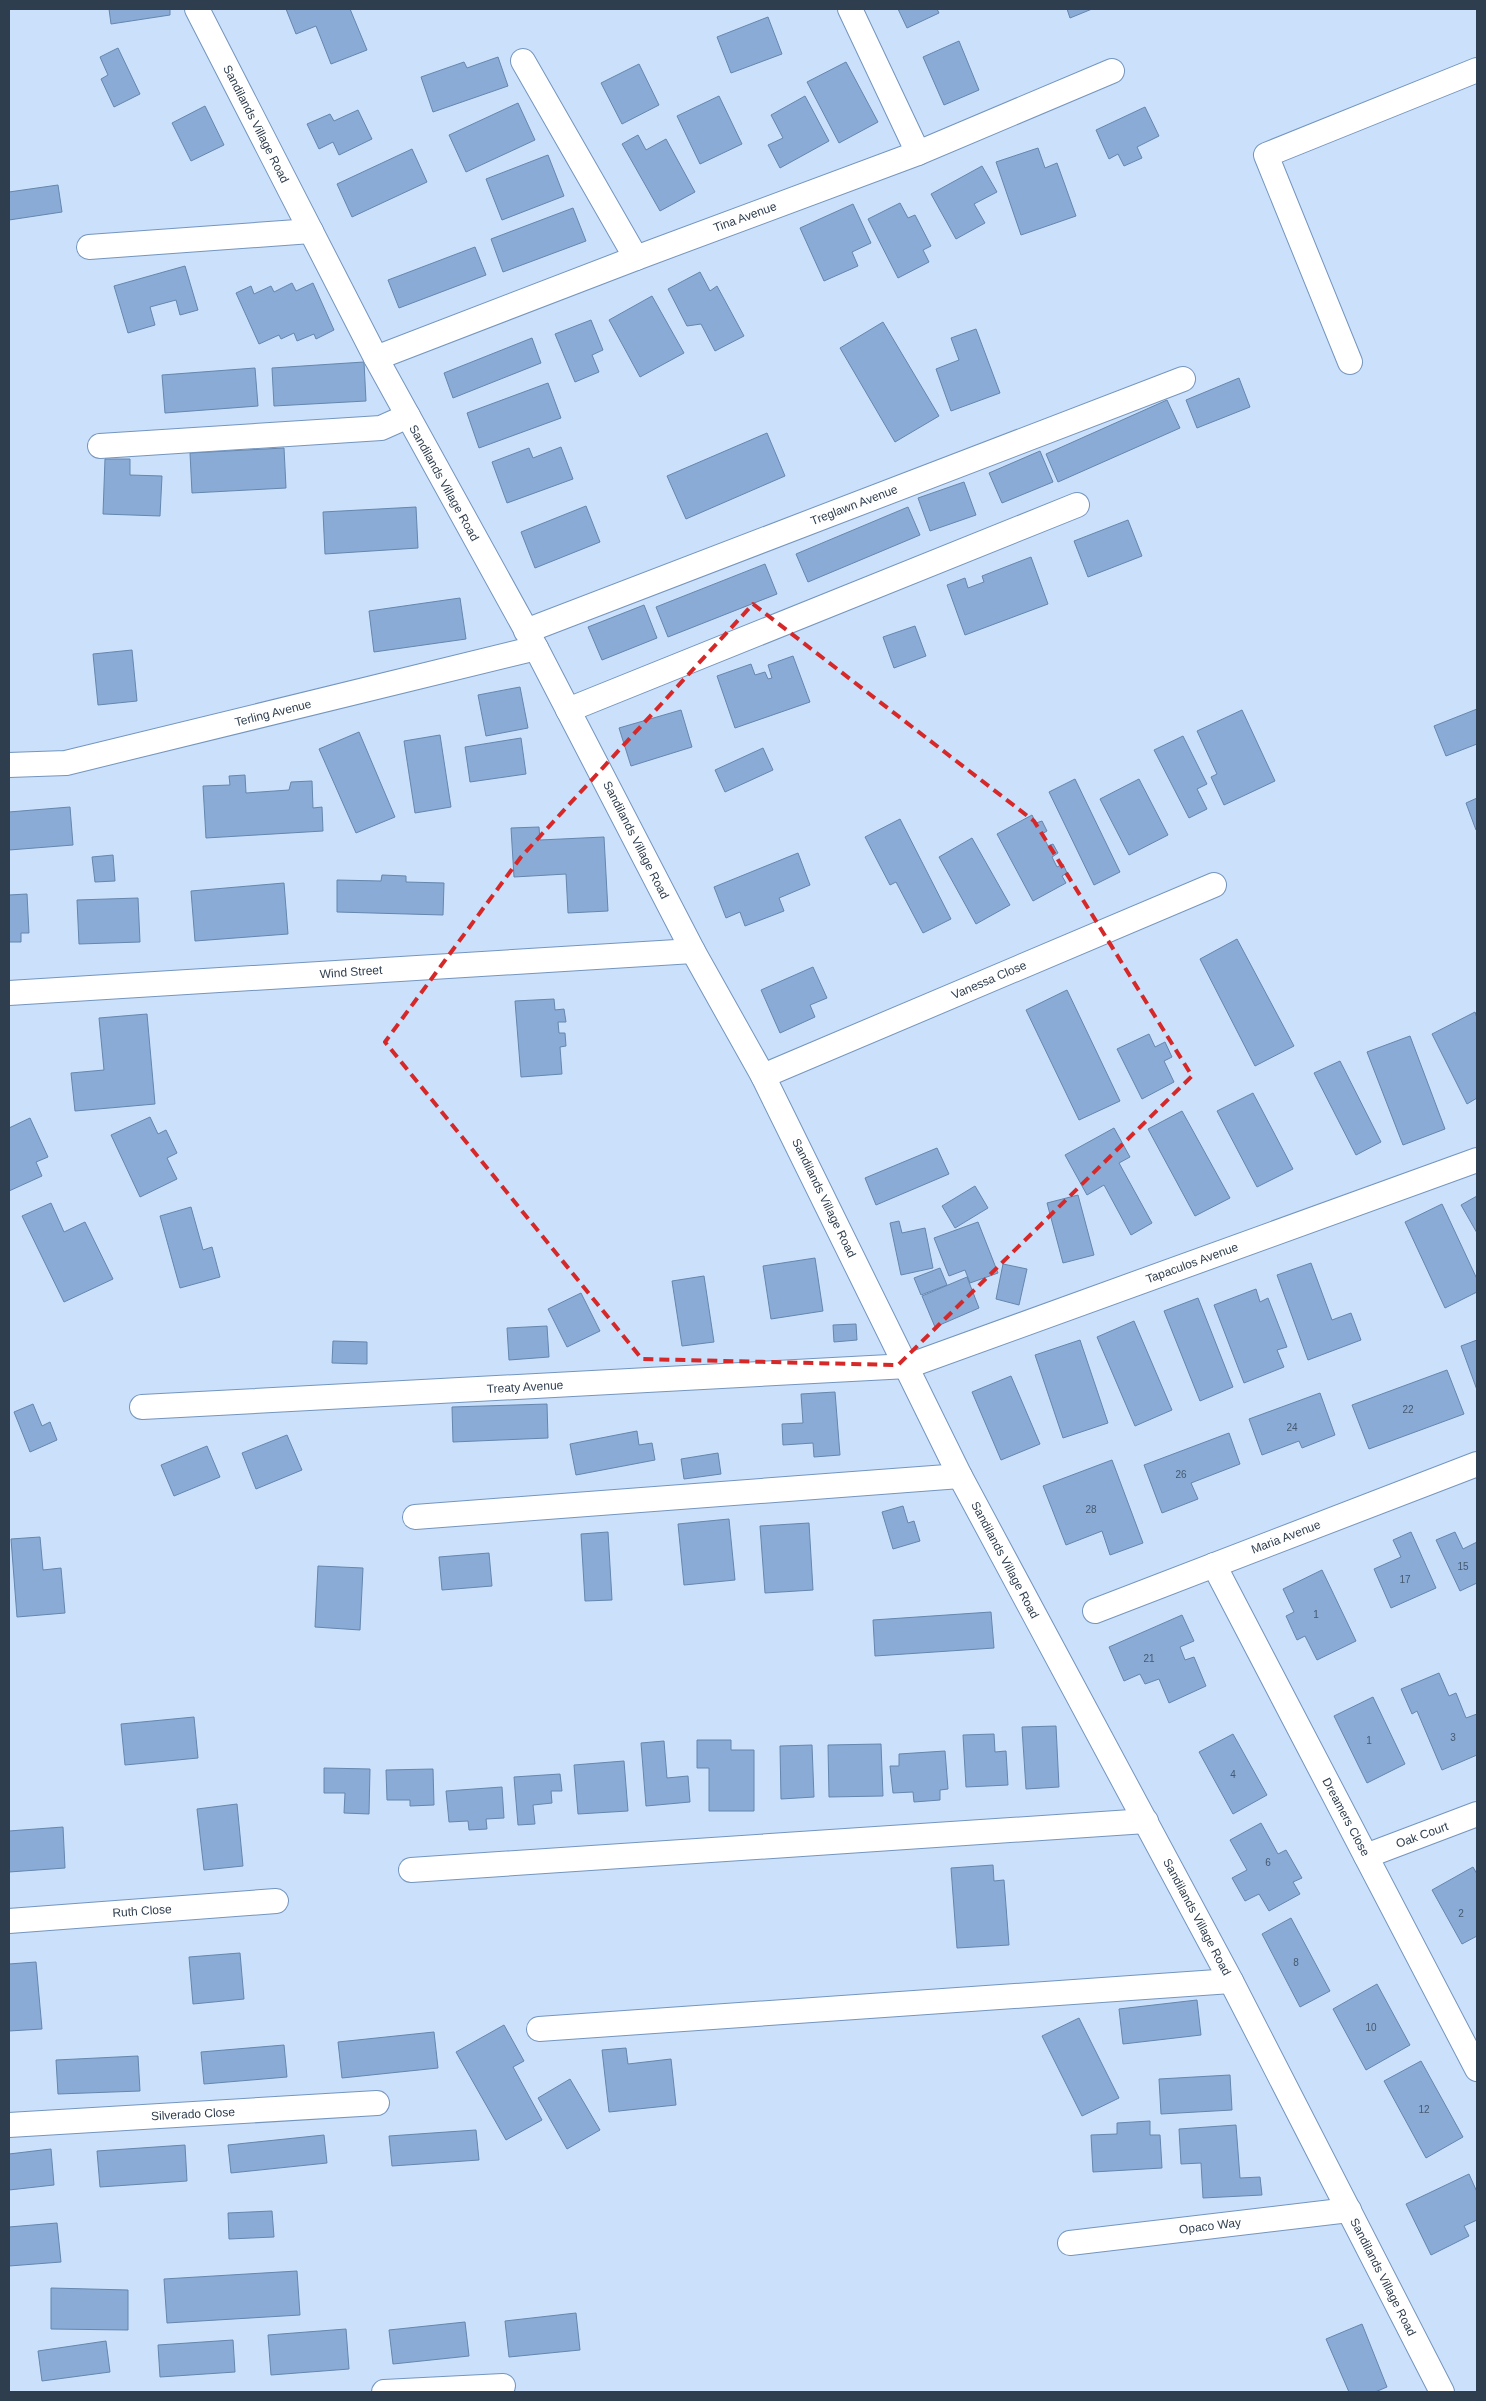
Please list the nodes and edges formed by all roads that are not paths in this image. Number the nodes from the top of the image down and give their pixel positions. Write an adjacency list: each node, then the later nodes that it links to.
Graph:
1 (197, 9): 7 (street, Sandilands Village Road)
2 (850, 9): 6 (street)
3 (523, 61): 9 (street)
4 (1112, 70): 6 (street, Tina Avenue)
5 (1477, 70): 11 (street)
6 (918, 153): 9 (street, Tina Avenue)
7 (311, 231): 8 (street); 10 (street, Sandilands Village Road)
8 (89, 247)
9 (636, 258): 10 (street, Tina Avenue)
10 (376, 358): 13 (street, Sandilands Village Road)
11 (1350, 362)
12 (1183, 380): 16 (street, Treglawn Avenue)
13 (408, 416): 14 (street); 16 (street, Sandilands Village Road)
14 (100, 446)
15 (1077, 505): 17 (street)
16 (531, 640): 17 (street, Sandilands Village Road); 18 (street, Terling Avenue)
17 (568, 710): 20 (street, Sandilands Village Road)
18 (9, 765)
19 (1214, 885): 22 (street, Vanessa Close)
20 (693, 950): 21 (street, Wind Street); 22 (street, Sandilands Village Road)
21 (9, 993)
22 (763, 1076): 24 (street, Sandilands Village Road)
23 (1477, 1160): 24 (street, Tapaculos Avenue)
24 (908, 1366): 25 (street, Treaty Avenue); 27 (street, Sandilands Village Road)
25 (142, 1407)
26 (1477, 1464): 29 (street, Maria Avenue)
27 (960, 1476): 28 (street); 32 (street, Sandilands Village Road)
28 (414, 1517)
29 (1214, 1565): 30 (street, Maria Avenue); 33 (street, Dreamers Close)
30 (1095, 1611)
31 (1477, 1814): 33 (street, Oak Court)
32 (1146, 1822): 34 (street); 37 (street, Sandilands Village Road)
33 (1366, 1856): 39 (street, Dreamers Close)
34 (411, 1870)
35 (276, 1901): 36 (street, Ruth Close)
36 (9, 1921)
37 (1231, 1981): 38 (street); 42 (street, Sandilands Village Road)
38 (539, 2029)
39 (1477, 2069)
40 (377, 2103): 41 (street, Silverado Close)
41 (9, 2125)
42 (1349, 2210): 43 (street, Opaco Way); 46 (street, Sandilands Village Road)
43 (1070, 2243)
44 (503, 2386): 45 (street)
45 (384, 2392)
46 (1442, 2392)

